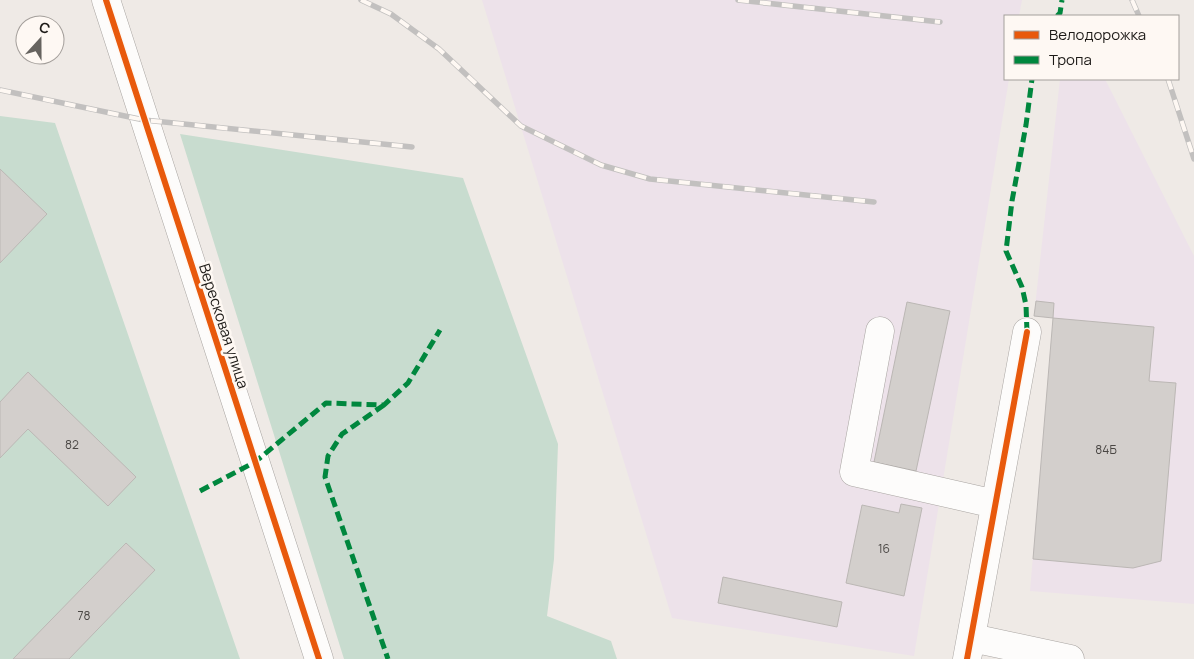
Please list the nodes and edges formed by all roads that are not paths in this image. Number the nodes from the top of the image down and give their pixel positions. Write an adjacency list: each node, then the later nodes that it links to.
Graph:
1 (106, 0): 6 (street, Вересковая улица)
2 (880, 331): 4 (street)
3 (1027, 332): 4 (street)
4 (996, 504): 5 (street)
5 (970, 648): 7 (street)
6 (320, 659)
7 (1070, 659)

